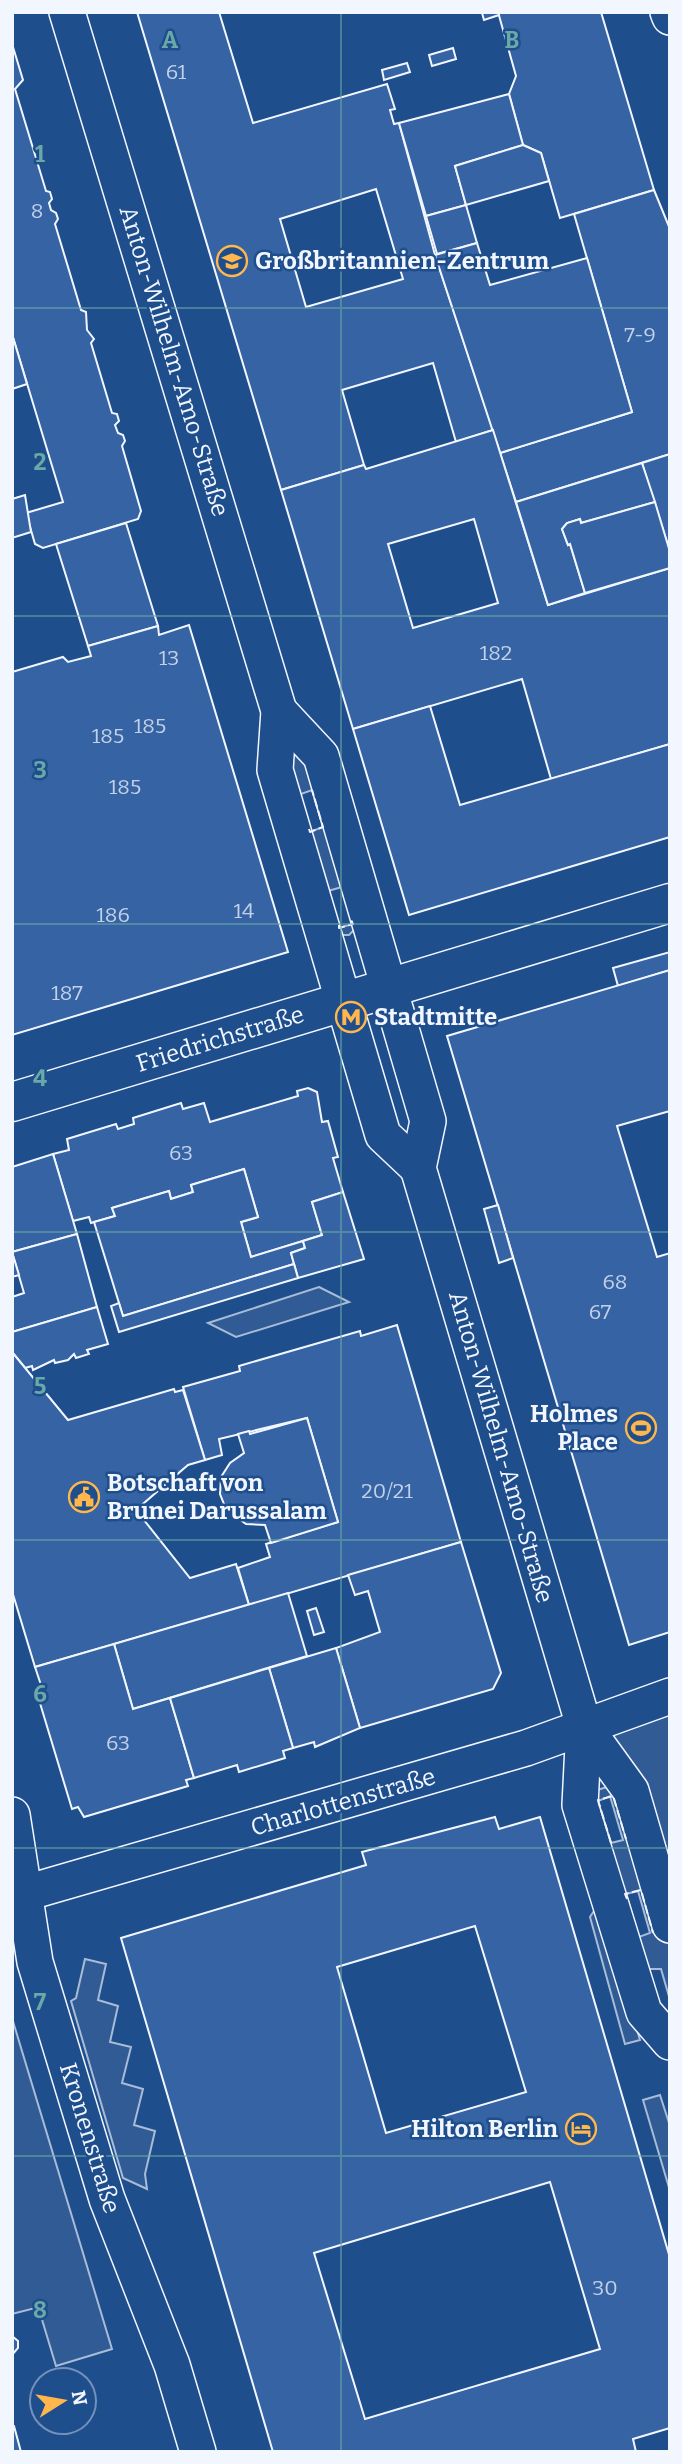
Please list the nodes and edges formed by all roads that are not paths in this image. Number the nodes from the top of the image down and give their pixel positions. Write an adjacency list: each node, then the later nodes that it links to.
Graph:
1 (67, 12): 4 (street, Anton-Wilhelm-Amo-Straße)
2 (668, 12): 3 (street)
3 (670, 17)
4 (279, 711): 6 (street, Anton-Wilhelm-Amo-Straße); 7 (street, Anton-Wilhelm-Amo-Straße)
5 (670, 903): 6 (street, Friedrichstraße)
6 (389, 987): 7 (street, Friedrichstraße); 9 (street, Anton-Wilhelm-Amo-Straße)
7 (344, 1002): 8 (street, Friedrichstraße); 9 (street, Anton-Wilhelm-Amo-Straße)
8 (12, 1102)
9 (418, 1168): 11 (street, Anton-Wilhelm-Amo-Straße)
10 (670, 1696): 11 (street, Charlottenstraße)
11 (584, 1726): 13 (street, Charlottenstraße); 14 (street, Anton-Wilhelm-Amo-Straße); 15 (street, Anton-Wilhelm-Amo-Straße)
12 (12, 1815): 13 (street, Kronenstraße)
13 (19, 1895): 16 (street, Kronenstraße)
14 (670, 1925)
15 (670, 2042)
16 (198, 2452)

